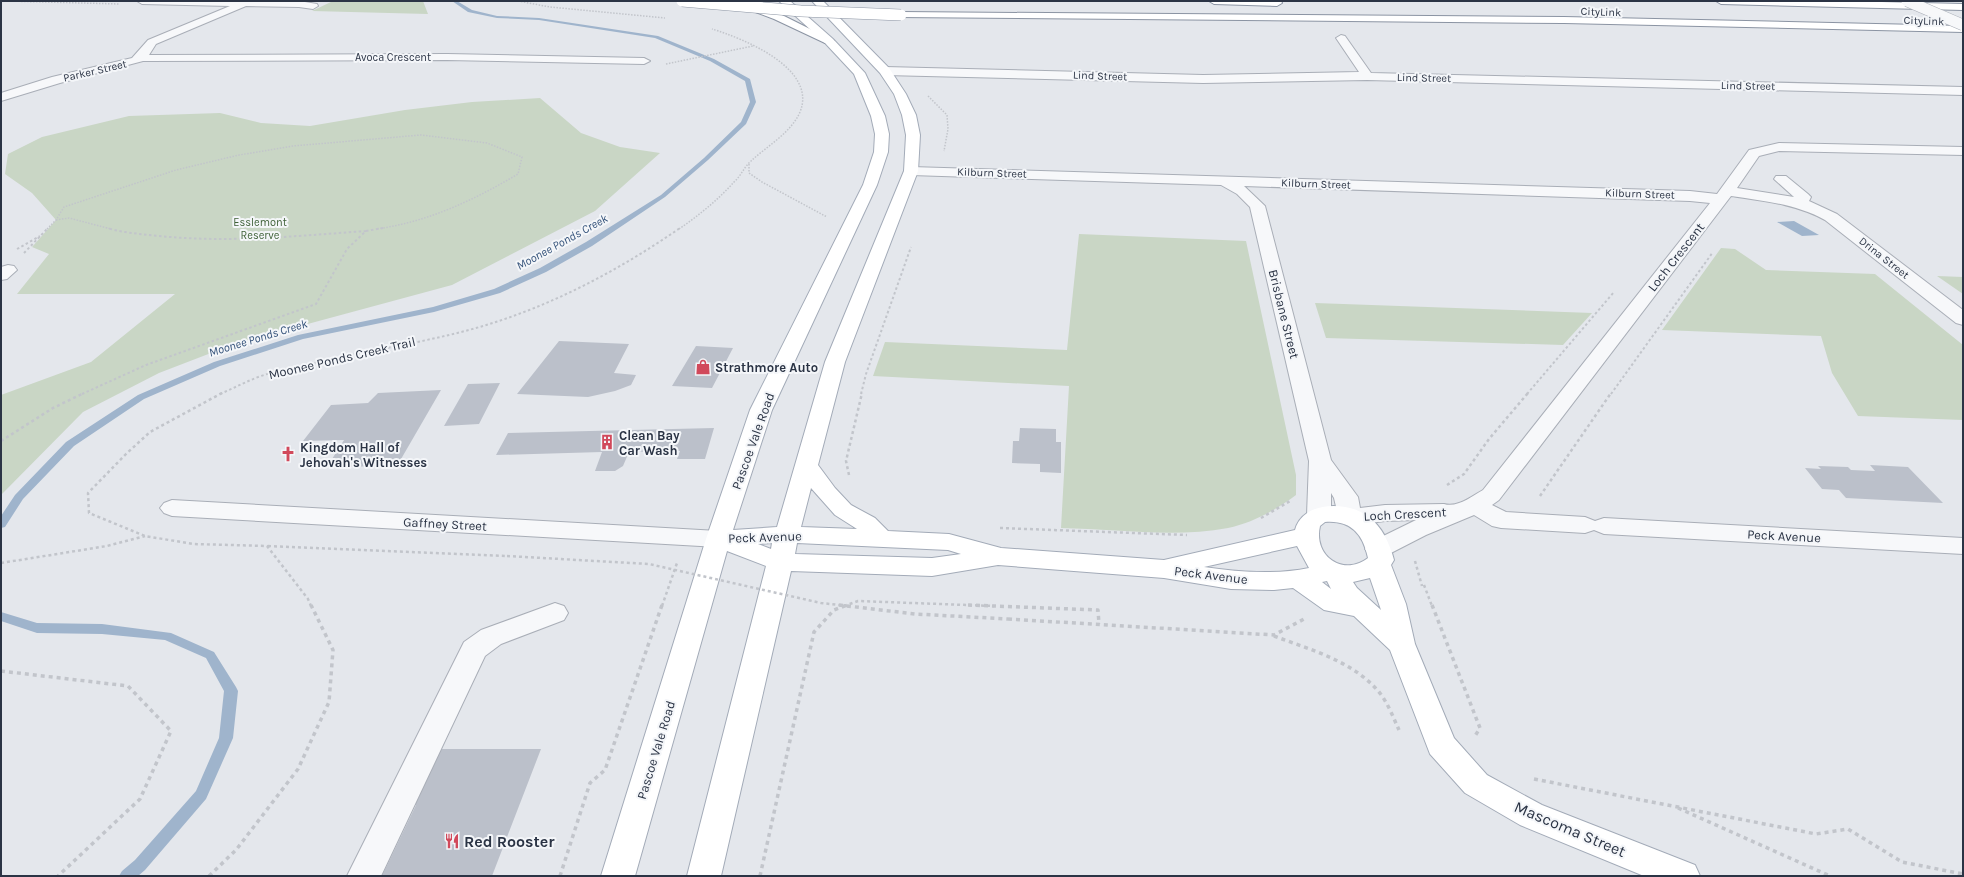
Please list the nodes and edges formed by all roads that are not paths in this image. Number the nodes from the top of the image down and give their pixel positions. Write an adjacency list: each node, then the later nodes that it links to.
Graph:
1 (142, 1): 9 (street)
2 (682, 1): 16 (main road, bridge)
3 (730, 1): 18 (main road)
4 (784, 1): 18 (main road, Pascoe Vale Road)
5 (817, 1): 21 (main road)
6 (1214, 1): 10 (main road)
7 (1721, 1): 12 (main road, CityLink)
8 (1907, 1): 15 (street, bridge)
9 (245, 3): 11 (street); 19 (street, Parker Street)
10 (1285, 3)
11 (313, 6)
12 (1963, 7)
13 (1506, 9): 14 (main road, CityLink)
14 (1963, 22)
15 (1963, 25)
16 (1963, 29)
17 (1341, 38): 22 (street)
18 (829, 41): 39 (main road, Pascoe Vale Road)
19 (142, 58): 20 (street, Avoca Crescent); 24 (street, Parker Street)
20 (644, 61)
21 (885, 71): 22 (street, Lind Street); 26 (main road)
22 (1367, 76): 23 (street, Lind Street)
23 (1963, 91)
24 (1, 97)
25 (1963, 151): 29 (street, Loch Crescent)
26 (911, 171): 28 (street, Kilburn Street); 33 (main road)
27 (1781, 179): 30 (street)
28 (1226, 182): 29 (street, Kilburn Street); 32 (street, Brisbane Street)
29 (1724, 195): 30 (street, Drina Street); 35 (street, Loch Crescent)
30 (1801, 203): 31 (street, Drina Street)
31 (1963, 319)
32 (1320, 461): 36 (street, Brisbane Street); 37 (street, Brisbane Street)
33 (807, 466): 38 (main road); 40 (main road)
34 (172, 508): 39 (street, Gaffney Street)
35 (1466, 508): 36 (street, Loch Crescent); 41 (street, Peck Avenue); 43 (street, Loch Crescent)
36 (1352, 516): 37 (main road); 43 (main road)
37 (1313, 525): 45 (main road, Peck Avenue); 46 (main road)
38 (787, 534): 39 (main road, Peck Avenue); 40 (main road, Peck Avenue); 44 (main road)
39 (718, 539): 44 (main road, Peck Avenue); 52 (main road, Pascoe Vale Road)
40 (882, 539): 42 (main road, Peck Avenue)
41 (1963, 546)
42 (1001, 557): 44 (main road, Peck Avenue); 45 (main road, Peck Avenue)
43 (1378, 557): 46 (main road); 50 (main road, Mascoma Street)
44 (781, 562): 53 (main road)
45 (1164, 569): 47 (main road, Peck Avenue)
46 (1332, 573): 47 (main road, Peck Avenue); 48 (main road, Mascoma Street)
47 (1286, 580): 48 (main road)
48 (1361, 608): 50 (main road, Mascoma Street)
49 (555, 613): 51 (street)
50 (1401, 644): 54 (main road, Mascoma Street)
51 (364, 876)
52 (618, 876)
53 (704, 876)
54 (1683, 876)

